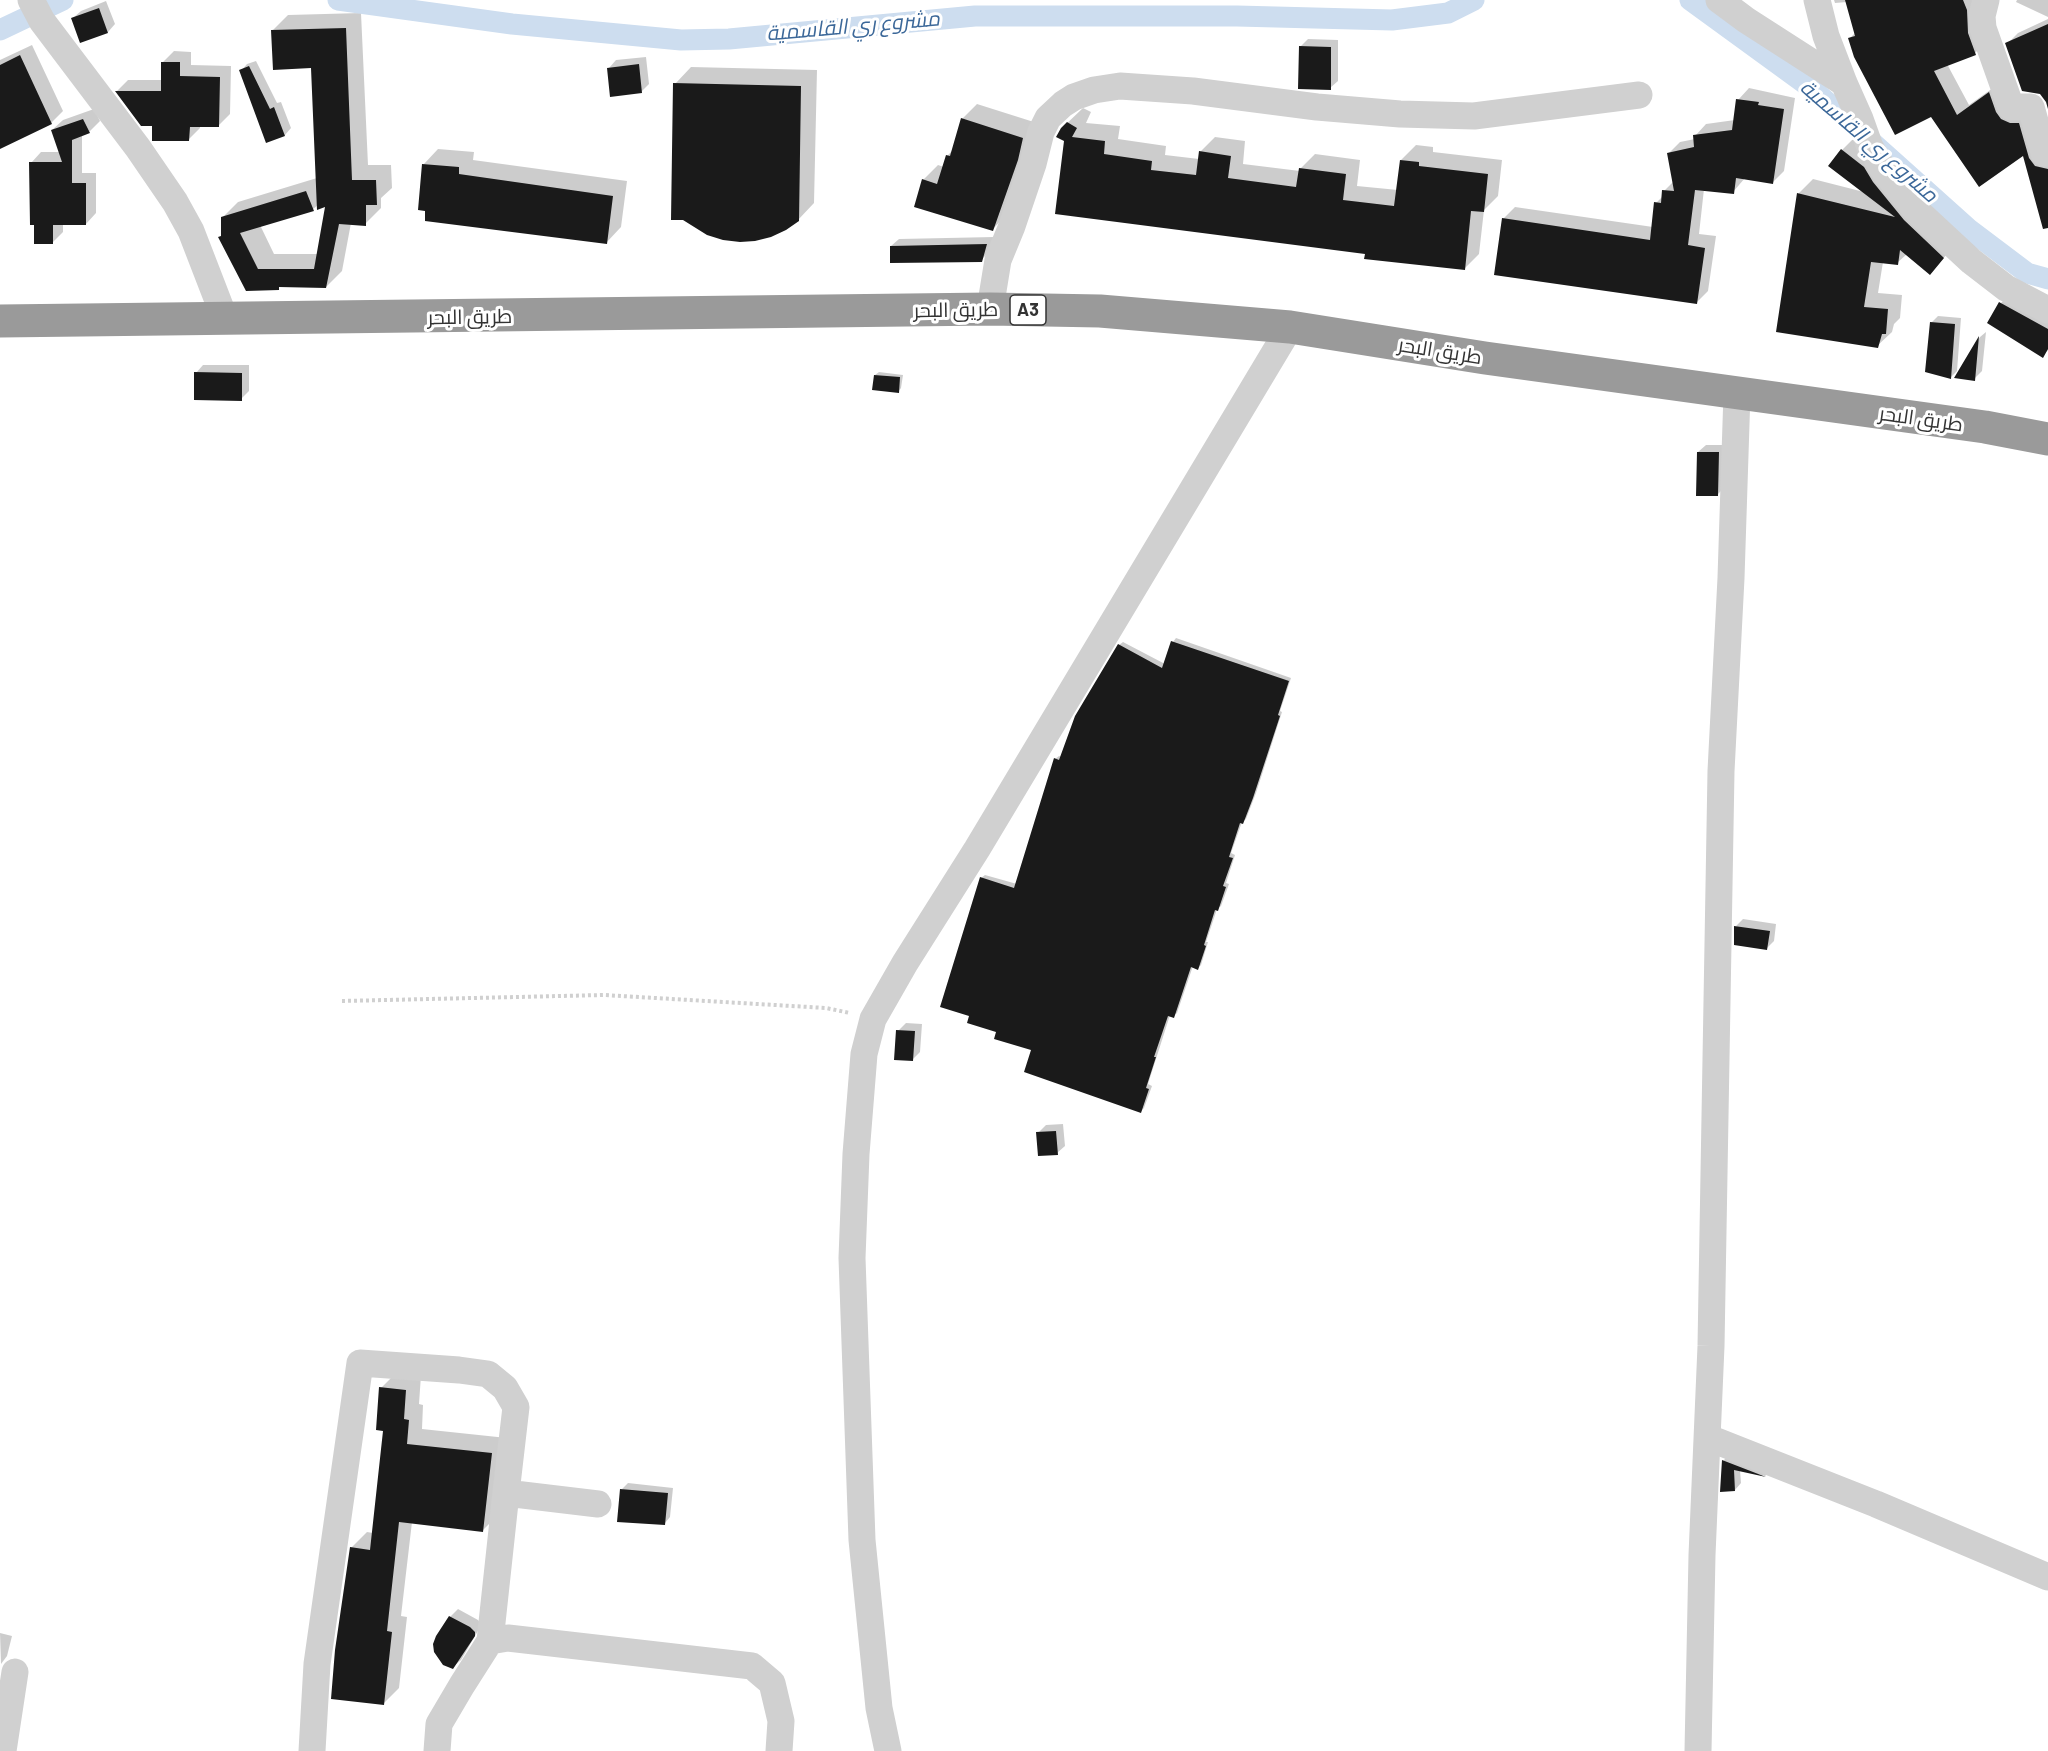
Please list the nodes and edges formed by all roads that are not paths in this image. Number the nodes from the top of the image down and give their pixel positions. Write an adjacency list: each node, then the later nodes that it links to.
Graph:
1 (1719, 0): 5 (street)
2 (1817, 0): 5 (street)
3 (1986, 0): 7 (street)
4 (36, 10): 10 (street)
5 (1844, 83): 9 (street)
6 (1639, 95): 8 (street)
7 (2048, 153)
8 (990, 309): 10 (highway, طريق البحر / A3); 12 (highway, طريق البحر / A3)
9 (2046, 311)
10 (225, 319): 11 (highway, طريق البحر / A3)
11 (0, 321)
12 (1290, 327): 13 (highway, طريق البحر / A3); 25 (street)
13 (1737, 393): 14 (highway, طريق البحر / A3); 15 (street)
14 (2048, 439)
15 (1709, 1438): 18 (street); 26 (street)
16 (506, 1493): 17 (street); 19 (street); 22 (street)
17 (598, 1504)
18 (2048, 1577)
19 (490, 1641): 23 (street); 24 (street)
20 (15, 1672): 21 (street)
21 (3, 1751)
22 (312, 1751)
23 (437, 1751)
24 (779, 1751)
25 (888, 1751)
26 (1698, 1751)

